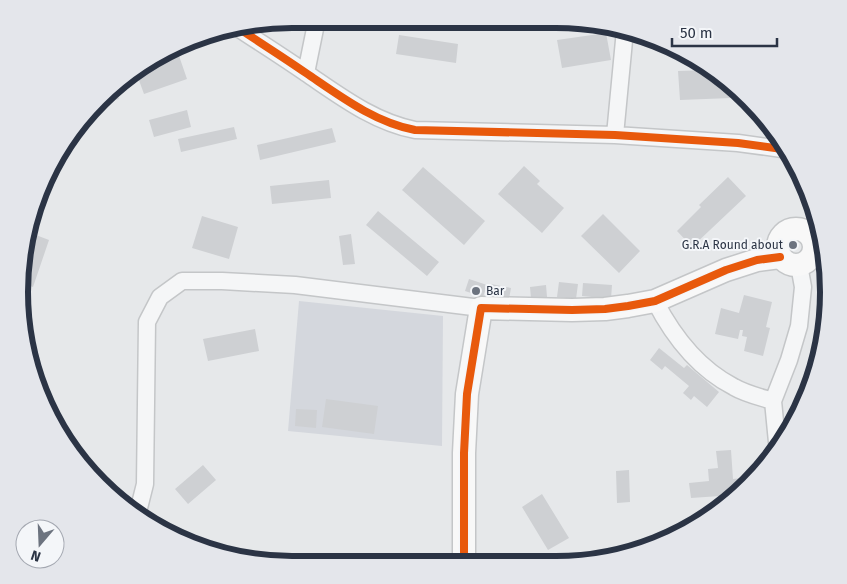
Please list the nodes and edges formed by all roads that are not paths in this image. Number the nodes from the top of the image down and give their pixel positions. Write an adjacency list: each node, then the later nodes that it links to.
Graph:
1 (315, 28): 4 (street)
2 (244, 32): 4 (street)
3 (624, 37): 5 (street)
4 (306, 73): 5 (street)
5 (615, 135): 6 (street)
6 (777, 148)
7 (810, 226): 8 (street); 8 (street)
8 (790, 261): 9 (street); 11 (street)
9 (655, 301): 10 (street); 11 (street)
10 (481, 308): 13 (street); 14 (street)
11 (773, 401): 12 (street)
12 (776, 437)
13 (139, 508)
14 (464, 556)

